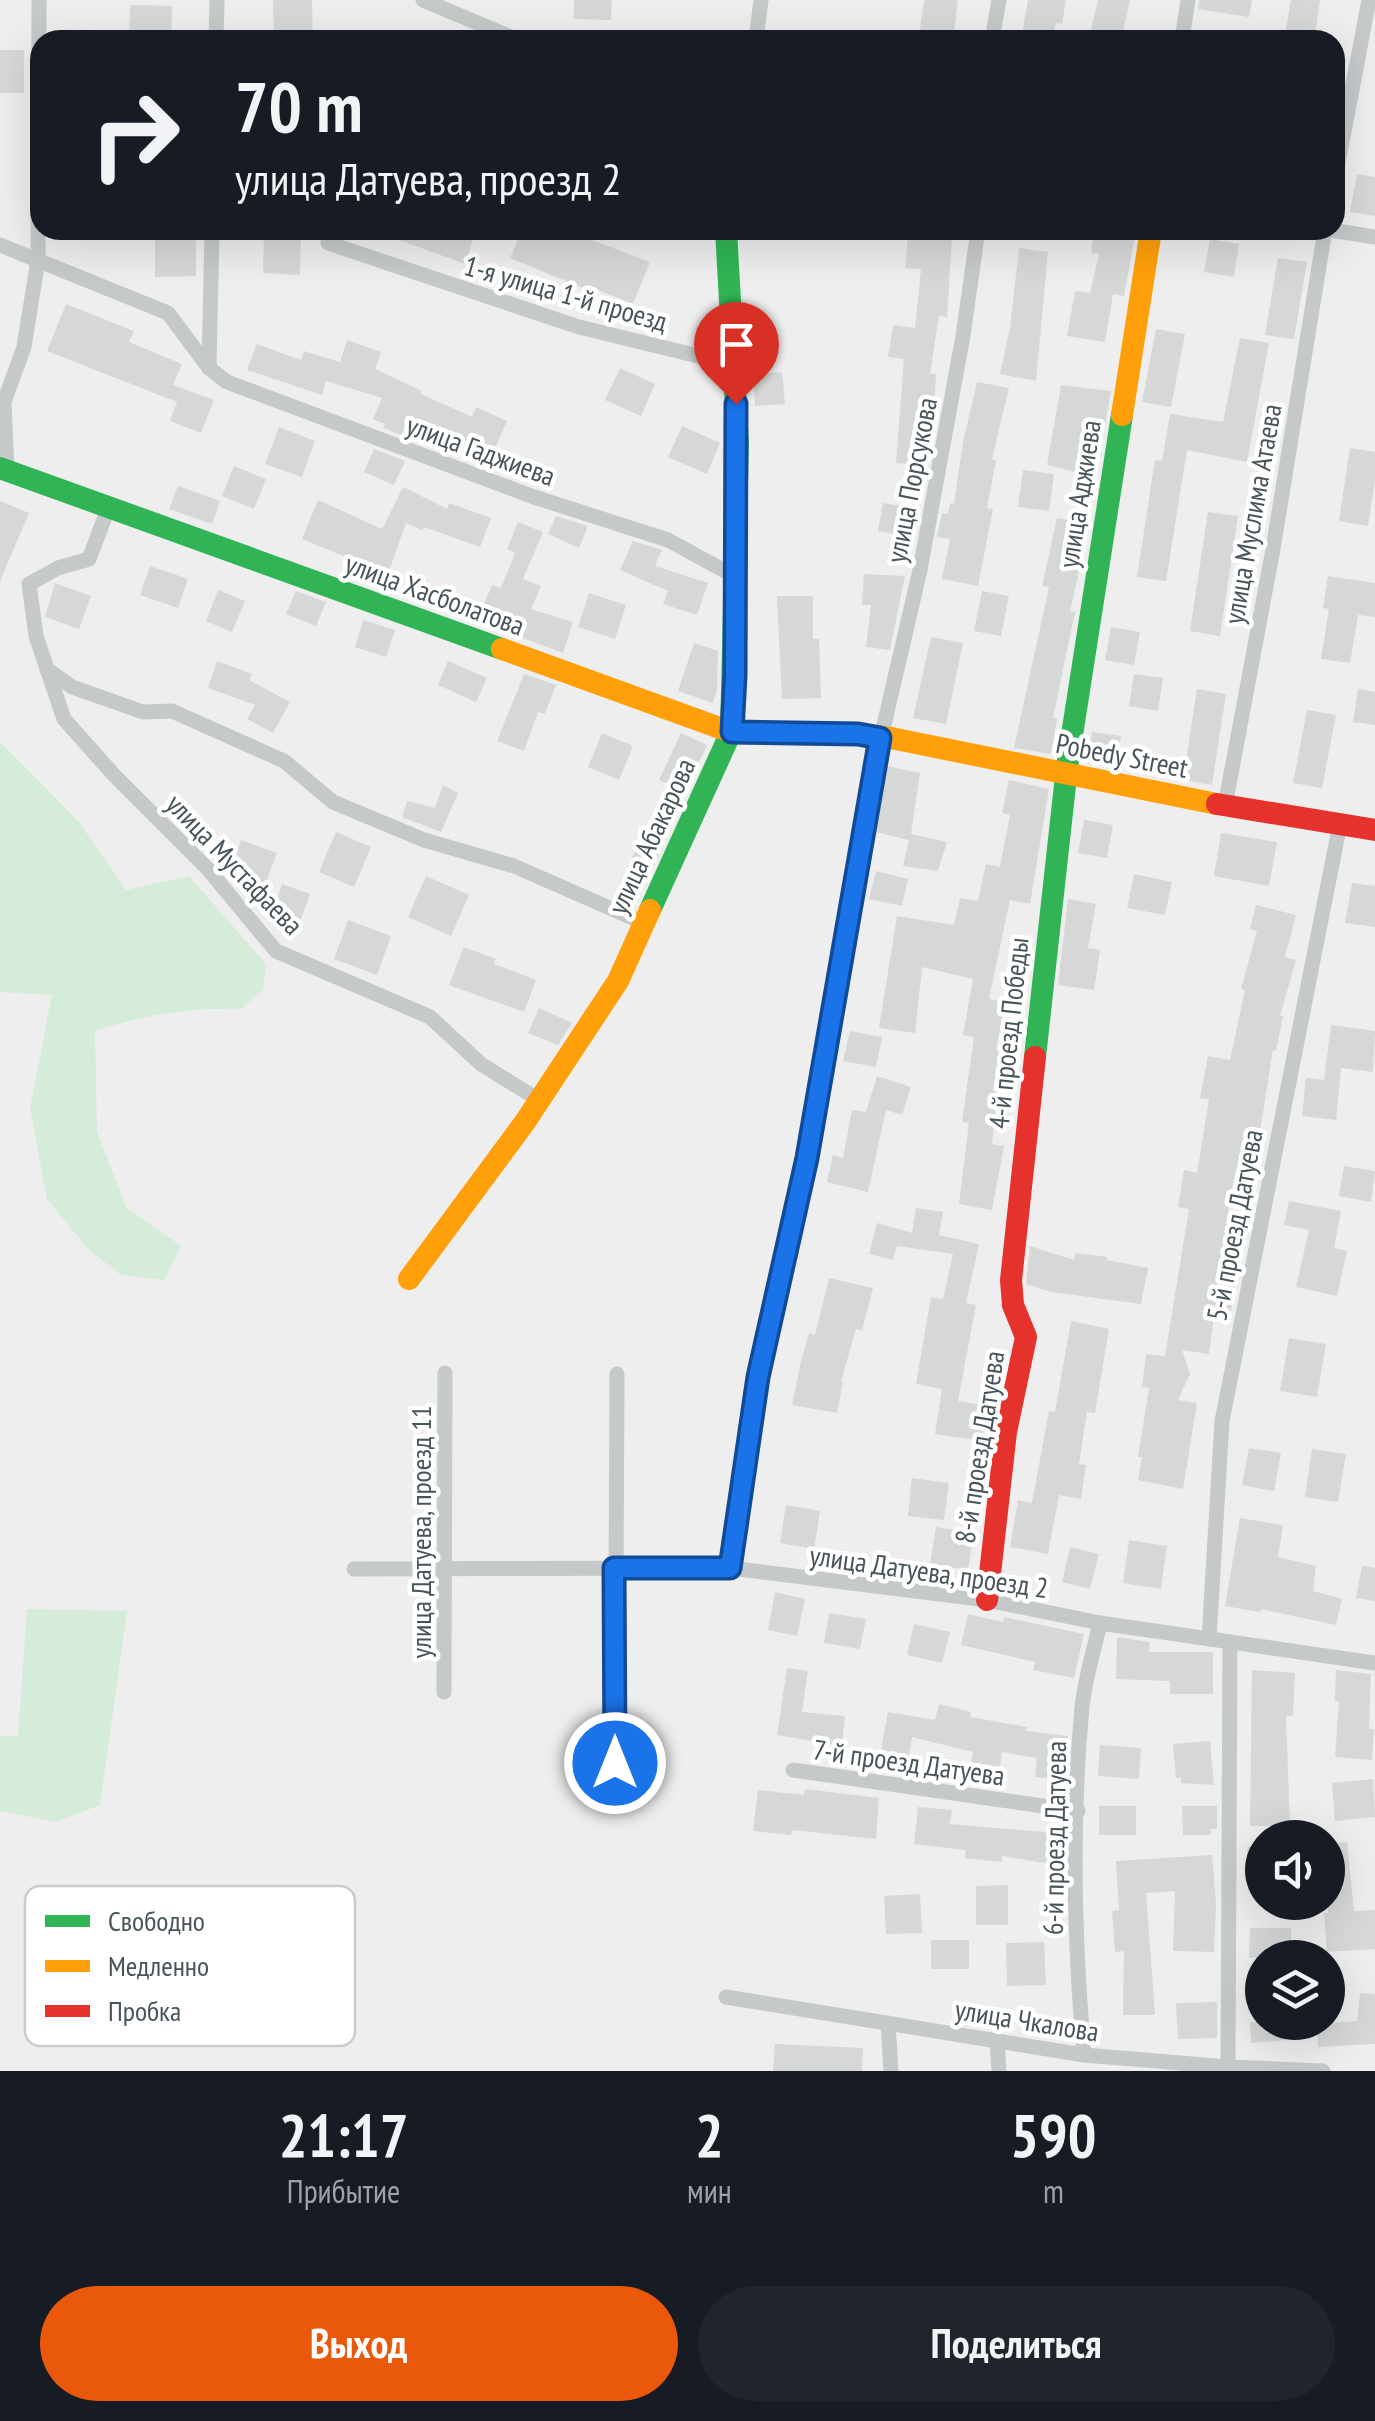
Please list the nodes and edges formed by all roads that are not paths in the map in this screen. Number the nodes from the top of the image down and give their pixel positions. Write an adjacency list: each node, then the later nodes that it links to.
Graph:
1 (39, 0): 8 (street)
2 (217, 0): 9 (street)
3 (423, 0): 10 (street)
4 (761, 0): 11 (street)
5 (998, 0): 12 (street)
6 (1188, 0): 13 (street)
7 (1369, 0): 14 (street)
8 (39, 30)
9 (216, 30)
10 (494, 30)
11 (757, 30)
12 (994, 30)
13 (1184, 30)
14 (1345, 126)
15 (1345, 233): 16 (street)
16 (1375, 237)
17 (38, 240): 25 (street)
18 (212, 240): 27 (street)
19 (727, 240): 26 (street, улица Абакарова)
20 (977, 240): 33 (street, улица Порсукова)
21 (1149, 240): 34 (street, улица Аджиева)
22 (1326, 240): 35 (street, улица Муслима Атаева)
23 (328, 243): 26 (street, 1-я улица 1-й проезд)
24 (0, 245): 25 (street)
25 (38, 260): 27 (street); 28 (street)
26 (734, 365): 30 (street, улица Абакарова)
27 (209, 368): 30 (street, улица Гаджиева)
28 (4, 469): 29 (street, улица Хасболатова)
29 (108, 508): 31 (street, улица Мустафаева); 32 (street, улица Хасболатова)
30 (736, 576): 32 (street, улица Абакарова)
31 (47, 668): 38 (street); 39 (street, улица Мустафаева)
32 (732, 732): 33 (street, улица Хасболатова); 38 (street, улица Абакарова)
33 (869, 736): 34 (street, Pobedy Street); 45 (street, улица Порсукова)
34 (1067, 771): 35 (street, Pobedy Street); 41 (street, 4-й проезд Победы)
35 (1224, 806): 36 (street, Pobedy Street)
36 (1340, 824): 37 (street, Pobedy Street); 50 (street, 5-й проезд Датуева)
37 (1375, 830)
38 (644, 922): 39 (street, улица Абакарова)
39 (539, 1100): 40 (street, улица Абакарова)
40 (409, 1279)
41 (1013, 1306): 48 (street, 8-й проезд Датуева)
42 (445, 1372): 47 (street, улица Датуева, проезд 11)
43 (617, 1374): 44 (street)
44 (614, 1568): 45 (street, улица Датуева, проезд 2); 47 (street, улица Датуева, проезд 2); 55 (street)
45 (730, 1568): 48 (street, улица Датуева, проезд 2)
46 (354, 1569): 47 (street, улица Датуева, проезд 2)
47 (445, 1569): 53 (street, улица Датуева, проезд 11)
48 (987, 1600): 49 (street, улица Датуева, проезд 2)
49 (1100, 1623): 50 (street, улица Датуева, проезд 2); 56 (street, 6-й проезд Датуева)
50 (1209, 1639): 51 (street, улица Датуева, проезд 2)
51 (1230, 1642): 52 (street, улица Датуева, проезд 2); 61 (street)
52 (1375, 1662)
53 (444, 1692)
54 (793, 1770): 56 (street, 7-й проезд Датуева)
55 (615, 1802)
56 (1078, 1811): 60 (street, 6-й проезд Датуева)
57 (726, 1997): 58 (street, улица Чкалова)
58 (888, 2024): 59 (street, улица Чкалова); 62 (street)
59 (997, 2041): 60 (street, улица Чкалова); 63 (street)
60 (1084, 2055): 61 (street, улица Чкалова)
61 (1228, 2067): 64 (street, улица Чкалова)
62 (891, 2071)
63 (998, 2071)
64 (1323, 2071)

